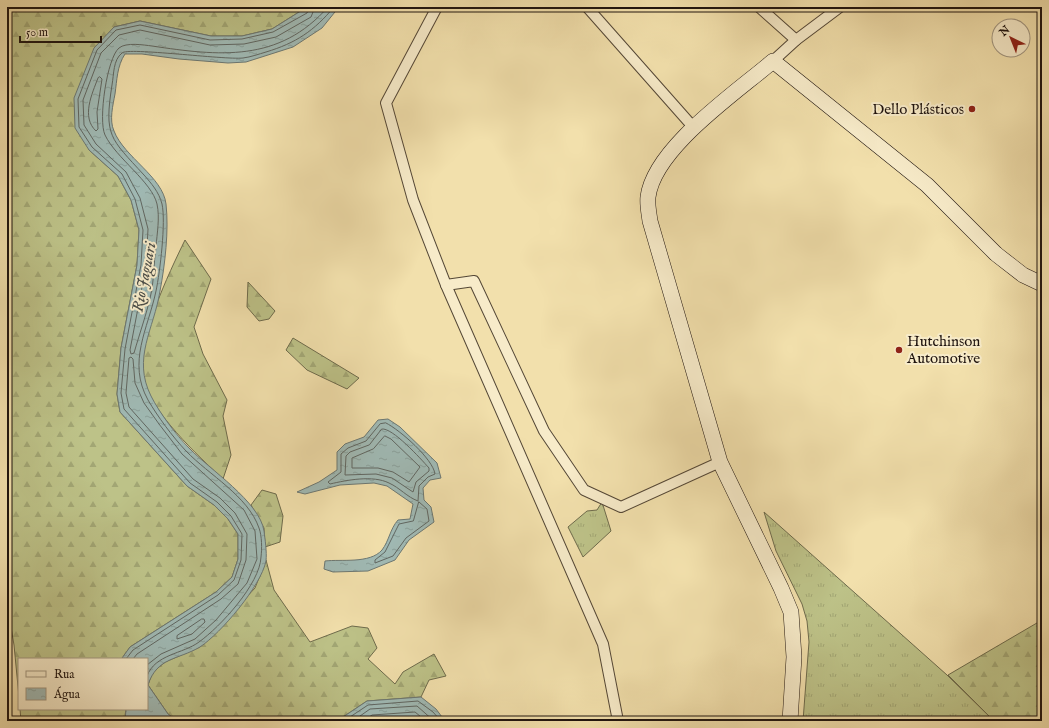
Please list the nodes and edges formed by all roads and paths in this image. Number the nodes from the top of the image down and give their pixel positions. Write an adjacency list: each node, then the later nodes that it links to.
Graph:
1 (438, 7): 9 (street)
2 (588, 7): 7 (street)
3 (759, 7): 5 (street)
4 (840, 7): 5 (street)
5 (796, 40): 6 (street)
6 (773, 61): 7 (street); 8 (street)
7 (694, 128): 10 (street)
8 (1042, 284)
9 (446, 285): 10 (street); 11 (street)
10 (720, 462): 12 (street)
11 (618, 721)
12 (790, 721)

